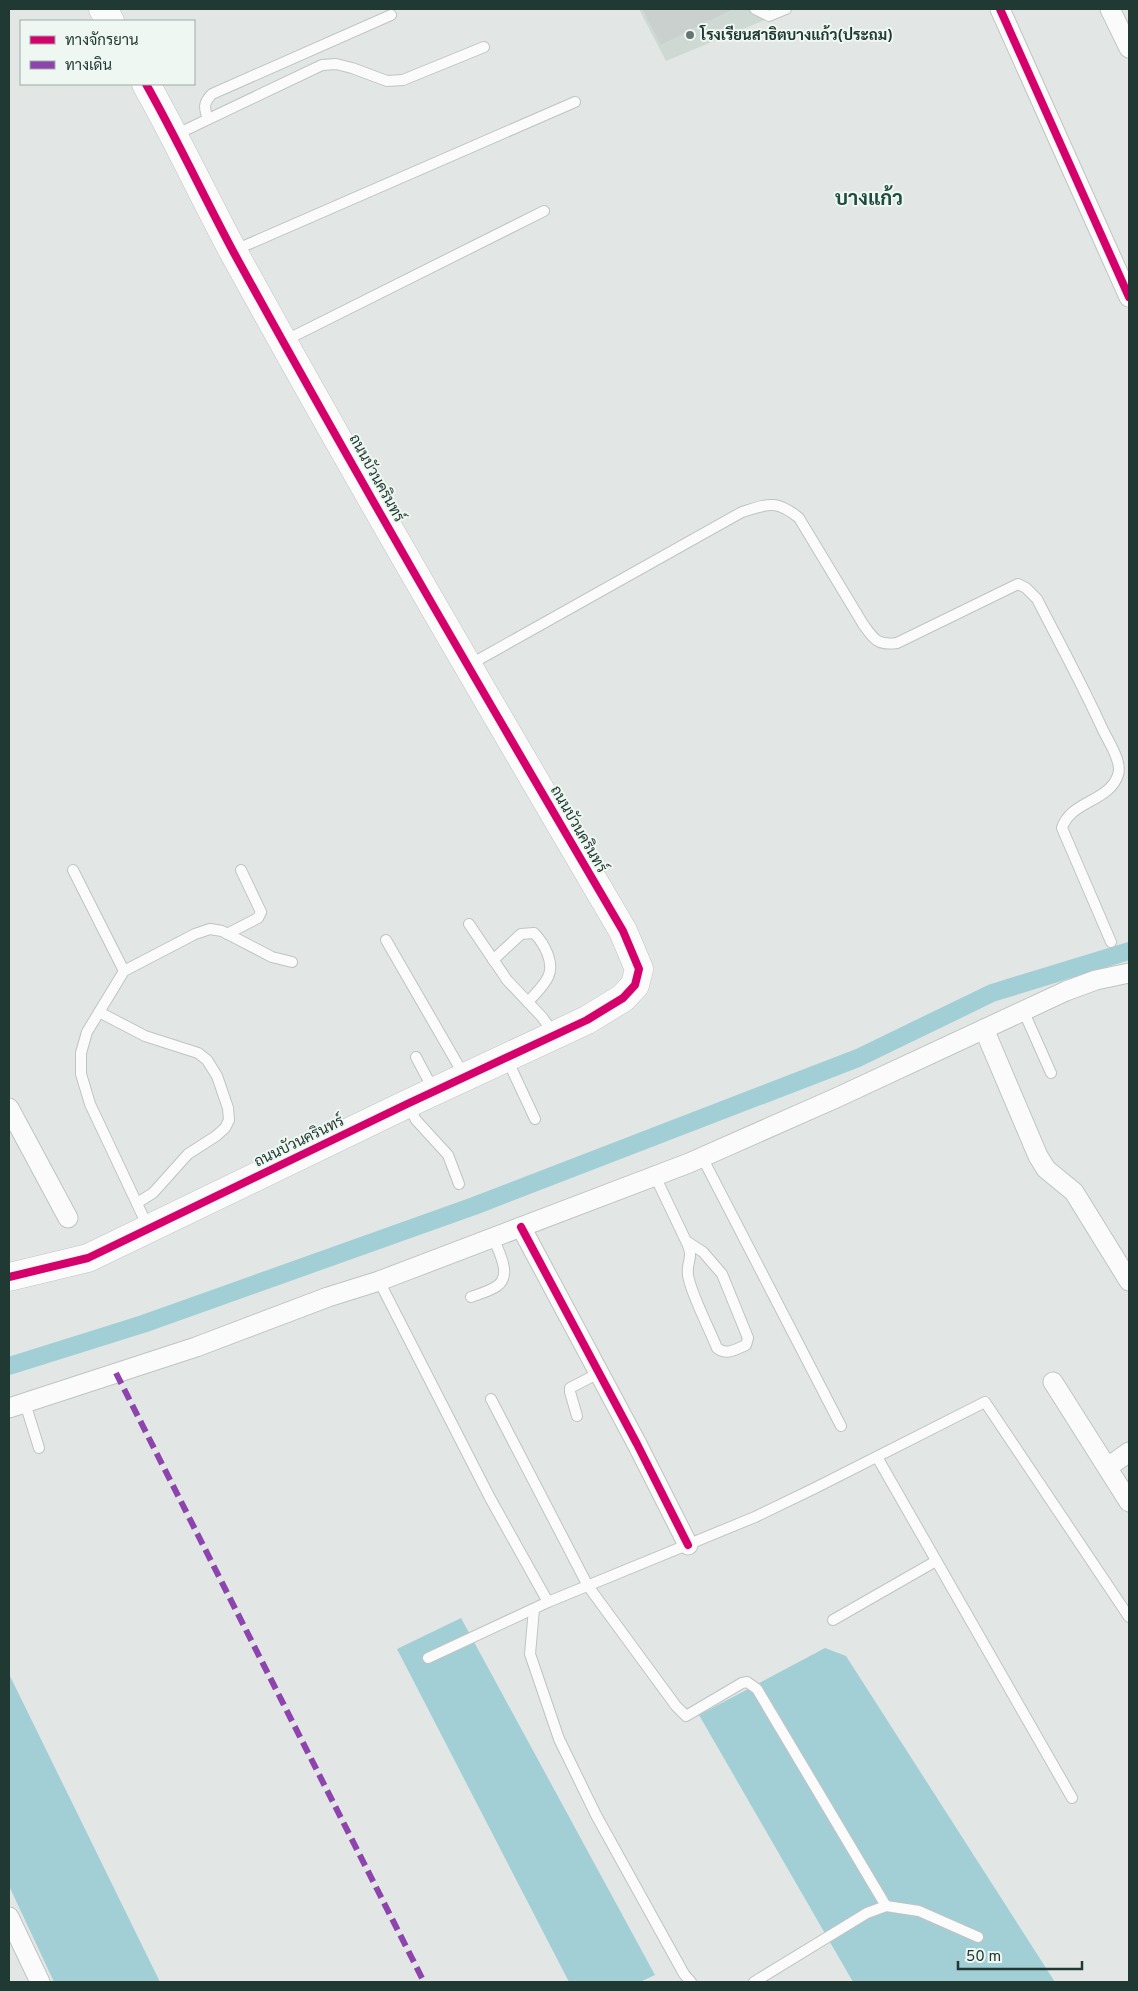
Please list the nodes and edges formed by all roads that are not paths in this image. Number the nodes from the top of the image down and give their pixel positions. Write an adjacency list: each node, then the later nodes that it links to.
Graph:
1 (103, 9): 7 (street)
2 (755, 9): 3 (lane)
3 (786, 9)
4 (1000, 9): 16 (street)
5 (1110, 9): 9 (street)
6 (390, 15): 12 (lane)
7 (109, 20)
8 (484, 47): 12 (lane)
9 (1129, 48)
10 (147, 85): 13 (street, ถนนบัวนครินทร์)
11 (576, 102): 15 (lane)
12 (208, 119): 13 (lane)
13 (175, 135): 15 (street, ถนนบัวนครินทร์)
14 (544, 212): 17 (lane)
15 (233, 251): 17 (street, ถนนบัวนครินทร์)
16 (1129, 297)
17 (284, 342): 18 (street, ถนนบัวนครินทร์)
18 (468, 666): 24 (lane); 33 (street, ถนนบัวนครินทร์)
19 (73, 870): 27 (lane)
20 (241, 870): 22 (lane)
21 (469, 924): 25 (lane)
22 (227, 934): 26 (lane); 27 (lane)
23 (386, 940): 37 (lane)
24 (1111, 942)
25 (493, 960): 29 (lane); 29 (lane)
26 (292, 962)
27 (124, 970): 31 (lane)
28 (1129, 972): 30 (street)
29 (528, 1002): 33 (lane)
30 (1023, 1010): 32 (street); 36 (lane)
31 (98, 1012): 45 (lane); 45 (lane)
32 (984, 1029): 42 (street); 53 (street)
33 (555, 1036): 35 (street, ถนนบัวนครินทร์)
34 (416, 1057): 38 (lane)
35 (507, 1058): 37 (street, ถนนบัวนครินทร์); 41 (lane)
36 (1050, 1074)
37 (465, 1078): 38 (street, ถนนบัวนครินทร์)
38 (435, 1091): 39 (street, ถนนบัวนครินทร์)
39 (408, 1104): 44 (lane); 48 (street, ถนนบัวนครินทร์)
40 (9, 1108): 46 (street)
41 (535, 1119)
42 (702, 1157): 43 (street); 60 (lane)
43 (655, 1176): 47 (street); 50 (lane)
44 (459, 1184)
45 (137, 1203): 48 (lane)
46 (68, 1218)
47 (521, 1227): 49 (street); 55 (street)
48 (148, 1228): 51 (street, ถนนบัวนครินทร์)
49 (493, 1237): 52 (street); 54 (lane)
50 (686, 1241): 50 (lane)
51 (9, 1277)
52 (379, 1281): 58 (street); 69 (lane)
53 (1129, 1281)
54 (471, 1297)
55 (599, 1373): 59 (lane); 66 (street)
56 (1053, 1382): 64 (street)
57 (491, 1399): 68 (lane)
58 (17, 1406): 61 (lane)
59 (577, 1416)
60 (842, 1426)
61 (38, 1448)
62 (1129, 1452): 64 (street)
63 (877, 1457): 66 (lane); 67 (lane); 71 (lane)
64 (1108, 1467): 65 (street)
65 (1129, 1502)
66 (688, 1545): 68 (lane)
67 (936, 1561): 72 (lane); 74 (lane)
68 (588, 1586): 69 (lane); 75 (lane)
69 (548, 1602): 70 (lane)
70 (534, 1609): 73 (lane); 79 (lane)
71 (1129, 1617)
72 (833, 1620)
73 (428, 1658)
74 (1072, 1798)
75 (886, 1906): 77 (lane); 80 (lane)
76 (9, 1917): 78 (street)
77 (978, 1937)
78 (40, 1982)
79 (691, 1982)
80 (754, 1982)

